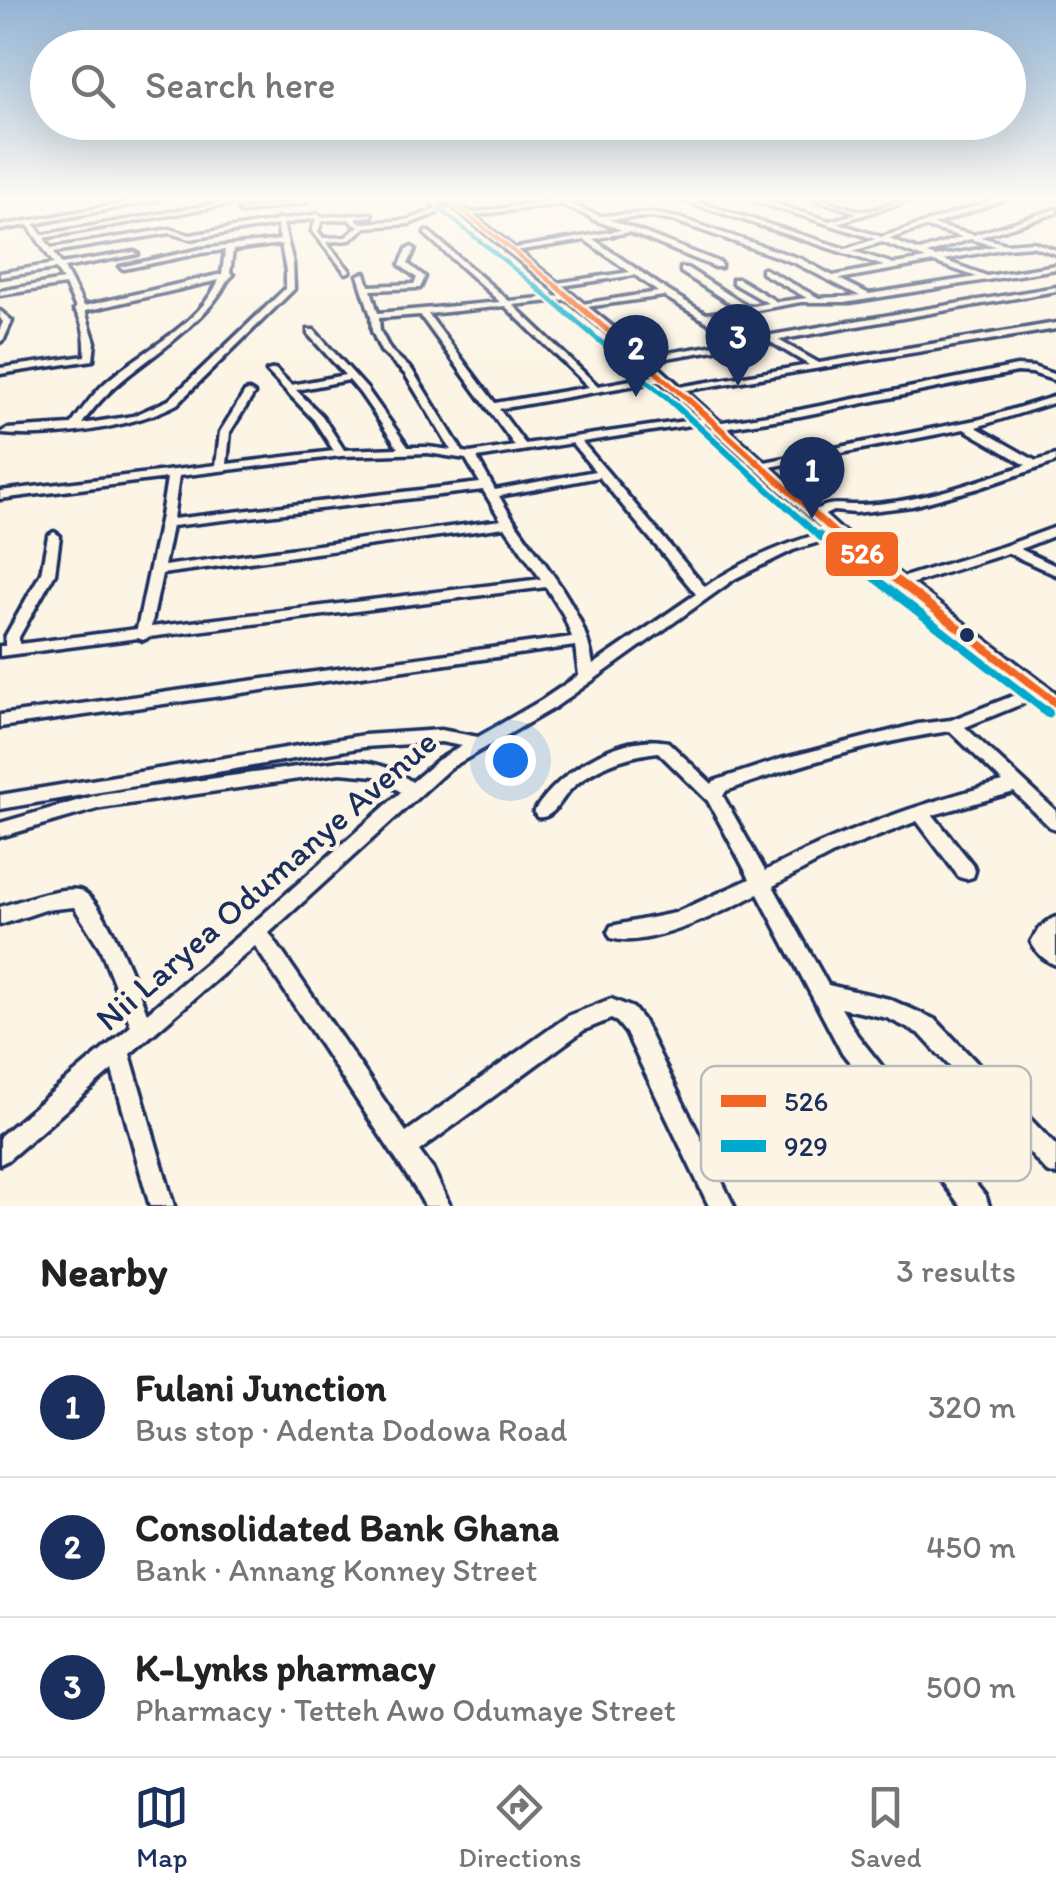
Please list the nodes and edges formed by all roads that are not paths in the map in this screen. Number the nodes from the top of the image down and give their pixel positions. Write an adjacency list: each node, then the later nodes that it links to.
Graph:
1 (51, 255): 18 (street)
2 (127, 255): 18 (street)
3 (189, 255): 19 (street)
4 (230, 255): 27 (street)
5 (288, 255): 76 (street)
6 (333, 255): 23 (street)
7 (408, 255): 35 (street)
8 (451, 255): 47 (street)
9 (516, 255): 34 (main road)
10 (611, 255): 25 (street)
11 (692, 255): 17 (street)
12 (783, 255): 29 (street)
13 (857, 255): 21 (street)
14 (927, 255): 16 (street)
15 (962, 255): 16 (street)
16 (940, 260): 21 (street); 30 (street)
17 (718, 265)
18 (58, 267): 26 (street); 32 (street)
19 (124, 267)
20 (1056, 267): 30 (street)
21 (894, 268): 29 (street)
22 (684, 270): 50 (street)
23 (346, 271)
24 (766, 271): 43 (street)
25 (636, 273): 34 (street); 40 (street)
26 (3, 274): 36 (street)
27 (229, 275): 49 (street); 76 (street)
28 (362, 275): 35 (street)
29 (832, 278): 41 (street)
30 (988, 279): 33 (street)
31 (736, 281): 46 (street)
32 (66, 282): 36 (street); 49 (street)
33 (955, 284): 41 (street); 44 (street)
34 (556, 285): 45 (main road)
35 (367, 288): 53 (street)
36 (23, 289): 39 (street)
37 (1056, 290): 38 (street)
38 (1044, 292): 42 (street); 44 (street)
39 (0, 293)
40 (665, 293): 45 (street); 54 (street)
41 (868, 297): 43 (street)
42 (1056, 297)
43 (817, 299): 46 (street)
44 (993, 301): 58 (street)
45 (576, 302): 47 (street); 61 (main road)
46 (775, 304): 50 (street)
47 (506, 306): 48 (street); 69 (street)
48 (477, 308): 51 (street); 55 (street)
49 (78, 310): 63 (street)
50 (745, 310): 54 (street)
51 (422, 312): 53 (street); 73 (street)
52 (0, 314): 59 (street)
53 (375, 316): 83 (street)
54 (706, 317): 60 (street)
55 (484, 319)
56 (1056, 326): 62 (street)
57 (310, 332): 65 (street)
58 (771, 338): 60 (street); 62 (street)
59 (0, 339)
60 (748, 343): 61 (street)
61 (645, 360): 66 (main road)
62 (819, 367): 70 (street)
63 (0, 371)
64 (272, 371): 68 (street)
65 (352, 377): 68 (street); 81 (street)
66 (664, 377): 69 (street); 70 (main road)
67 (1056, 378): 74 (street)
68 (288, 388): 82 (street)
69 (596, 389): 73 (street)
70 (679, 390): 74 (main road)
71 (249, 394): 87 (street)
72 (1056, 399): 75 (street)
73 (492, 407): 80 (street)
74 (712, 422): 78 (street); 86 (main road)
75 (968, 426): 85 (street); 86 (street)
76 (74, 428): 77 (street)
77 (3, 430): 79 (street)
78 (574, 439): 80 (street); 88 (street)
79 (1, 446)
80 (522, 447): 83 (street)
81 (404, 450): 82 (street); 83 (street)
82 (341, 453): 87 (street)
83 (464, 454): 90 (street)
84 (1056, 458): 85 (street)
85 (1035, 465): 92 (street)
86 (760, 466): 92 (main road)
87 (222, 468): 89 (street)
88 (602, 474): 90 (street); 103 (street)
89 (173, 476): 91 (street); 93 (street)
90 (489, 490): 93 (street); 94 (street)
91 (1, 498)
92 (816, 516): 96 (main road)
93 (169, 523): 99 (street)
94 (508, 523): 99 (street); 101 (street)
95 (1056, 531): 98 (street)
96 (835, 533): 102 (main road); 103 (street, Nii Laryea Odumanye Avenue)
97 (54, 536): 106 (street)
98 (1009, 549): 100 (street); 102 (street)
99 (155, 570): 104 (street)
100 (1056, 571)
101 (551, 582): 104 (street); 105 (street)
102 (900, 583): 108 (main road)
103 (702, 594): 107 (street, Nii Laryea Odumanye Avenue)
104 (143, 635): 106 (street)
105 (578, 641): 107 (street); 110 (street)
106 (6, 650)
107 (587, 676): 112 (street, Nii Laryea Odumanye Avenue)
108 (1040, 691): 109 (main road); 111 (street)
109 (1056, 703)
110 (0, 722)
111 (953, 725): 113 (street); 115 (street)
112 (481, 743): 114 (street, Nii Laryea Odumanye Avenue); 116 (street)
113 (1017, 785): 118 (street); 119 (street)
114 (413, 792): 120 (street); 125 (street, Nii Laryea Odumanye Avenue)
115 (714, 796): 117 (street); 122 (street)
116 (0, 802)
117 (542, 812)
118 (920, 812): 121 (street); 122 (street)
119 (1056, 822)
120 (0, 830)
121 (966, 871)
122 (764, 885): 126 (street); 128 (street)
123 (0, 916): 129 (street)
124 (1056, 926): 127 (street)
125 (257, 932): 129 (street, Nii Laryea Odumanye Avenue); 134 (street)
126 (618, 932)
127 (1056, 956)
128 (821, 994): 131 (street); 132 (street)
129 (143, 1030): 130 (street, Nii Laryea Odumanye Avenue)
130 (118, 1050): 135 (street, Nii Laryea Odumanye Avenue); 140 (street)
131 (867, 1066)
132 (965, 1066)
133 (1031, 1136): 137 (street)
134 (403, 1148): 136 (street); 141 (street)
135 (0, 1152)
136 (701, 1163)
137 (1056, 1163)
138 (710, 1181): 142 (street)
139 (957, 1181): 143 (street)
140 (162, 1206)
141 (438, 1206)
142 (722, 1206)
143 (977, 1206)

